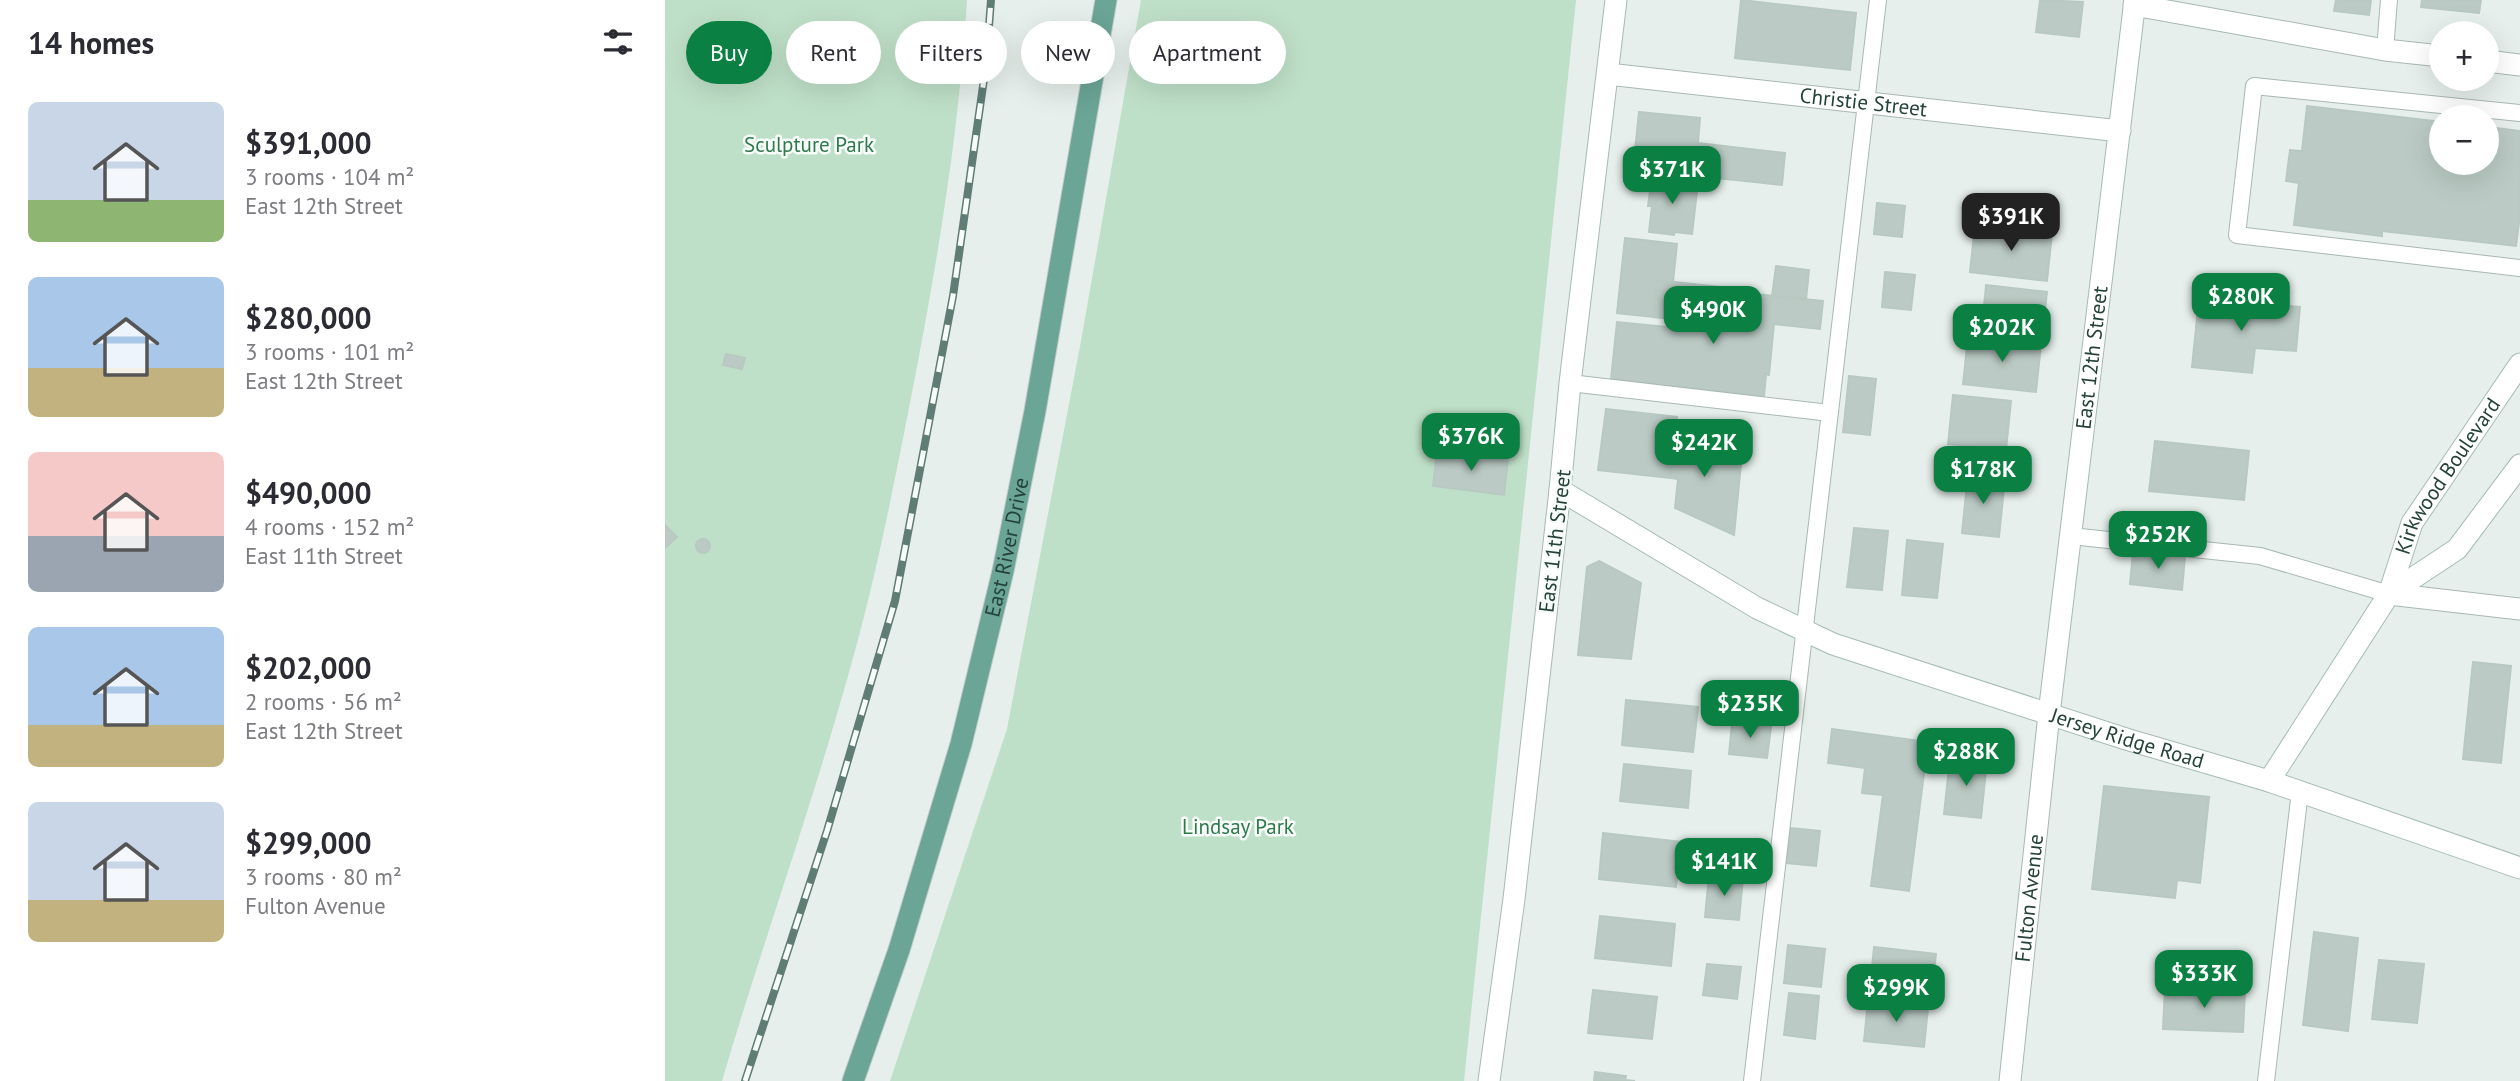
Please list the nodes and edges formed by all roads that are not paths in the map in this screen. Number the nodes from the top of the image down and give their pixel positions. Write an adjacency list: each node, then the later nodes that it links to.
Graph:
1 (1107, 0): 28 (main road, East River Drive)
2 (1616, 0): 10 (street, East 11th Street)
3 (1878, 0): 11 (lane)
4 (2389, 0): 6 (lane)
5 (2135, 2): 6 (street); 13 (street, East 12th Street)
6 (2385, 50): 7 (street)
7 (2429, 55)
8 (2499, 62): 9 (street)
9 (2520, 65)
10 (1608, 74): 11 (street, Christie Street); 16 (street, East 11th Street)
11 (1867, 103): 13 (street, Christie Street); 17 (lane)
12 (2520, 113): 14 (lane)
13 (2120, 131): 20 (street, East 12th Street)
14 (2520, 268)
15 (2520, 365): 21 (street, Kirkwood Boulevard)
16 (1570, 383): 17 (lane); 19 (street, East 11th Street)
17 (1830, 413): 23 (lane)
18 (2520, 465): 21 (street, Kirkwood Boulevard)
19 (1560, 490): 23 (street, Jersey Ridge Road); 29 (street, East 11th Street)
20 (2071, 536): 21 (lane); 24 (street, East 12th Street)
21 (2389, 594): 22 (street); 25 (street, Kirkwood Boulevard)
22 (2520, 609)
23 (1804, 630): 24 (street, Jersey Ridge Road); 30 (lane)
24 (2049, 714): 25 (street, Jersey Ridge Road); 31 (street, Fulton Avenue)
25 (2269, 781): 26 (street, Jersey Ridge Road)
26 (2300, 791): 27 (street, Jersey Ridge Road); 32 (lane)
27 (2520, 868)
28 (853, 1081)
29 (1489, 1081)
30 (1752, 1081)
31 (2010, 1081)
32 (2266, 1081)

